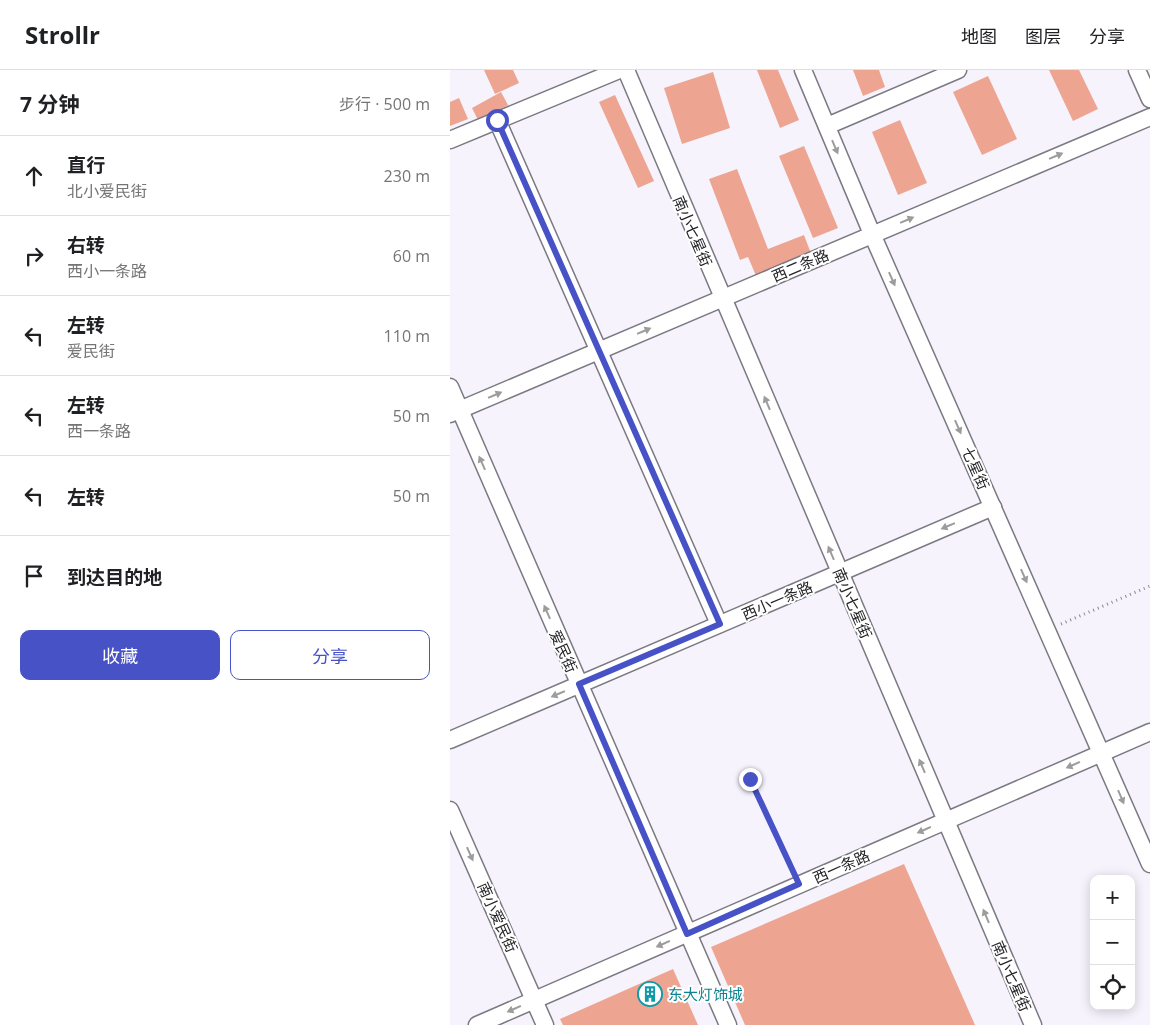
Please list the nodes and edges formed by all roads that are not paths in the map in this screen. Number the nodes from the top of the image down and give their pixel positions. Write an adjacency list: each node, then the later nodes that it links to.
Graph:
1 (619, 70): 8 (street)
2 (626, 70): 12 (street, 南小七星街)
3 (803, 70): 9 (street, 七星街)
4 (958, 70): 9 (street)
5 (1137, 70): 6 (street)
6 (1150, 99)
7 (1150, 117): 11 (street, 西二条路, one-way to 7)
8 (497, 120): 10 (street); 13 (street)
9 (827, 126): 11 (street, 七星街, one-way to 11)
10 (450, 140)
11 (872, 234): 12 (street, 西二条路); 16 (street, 七星街, one-way to 16)
12 (722, 298): 13 (street, 西二条路, one-way to 12); 17 (street, 南小七星街, one-way to 12)
13 (599, 351): 15 (street, 西二条路, one-way to 13); 18 (street)
14 (450, 387): 15 (street, 爱民街)
15 (454, 412): 19 (street, 爱民街, one-way to 15)
16 (993, 507): 17 (street, 西小一条路, one-way to 17); 22 (street, 七星街, one-way to 22)
17 (840, 572): 18 (street, 西小一条路); 24 (street, 南小七星街, one-way to 17)
18 (720, 624): 19 (street, 西小一条路)
19 (579, 684): 21 (street, 西小一条路, one-way to 21); 26 (street, 爱民街)
20 (1150, 732): 22 (street, 西一条路)
21 (450, 740)
22 (1102, 753): 24 (street, 西一条路, one-way to 24); 25 (street, 七星街, one-way to 25)
23 (450, 810): 27 (street, 南小爱民街, one-way to 27)
24 (946, 821): 26 (street, 西一条路, one-way to 26); 31 (street, 南小七星街, one-way to 24)
25 (1150, 864)
26 (687, 934): 27 (street, 西一条路, one-way to 27); 30 (street, 爱民街)
27 (534, 1000): 28 (street, 西一条路, one-way to 28); 29 (street, 南小爱民街)
28 (477, 1025)
29 (545, 1025)
30 (728, 1025)
31 (1033, 1025)

